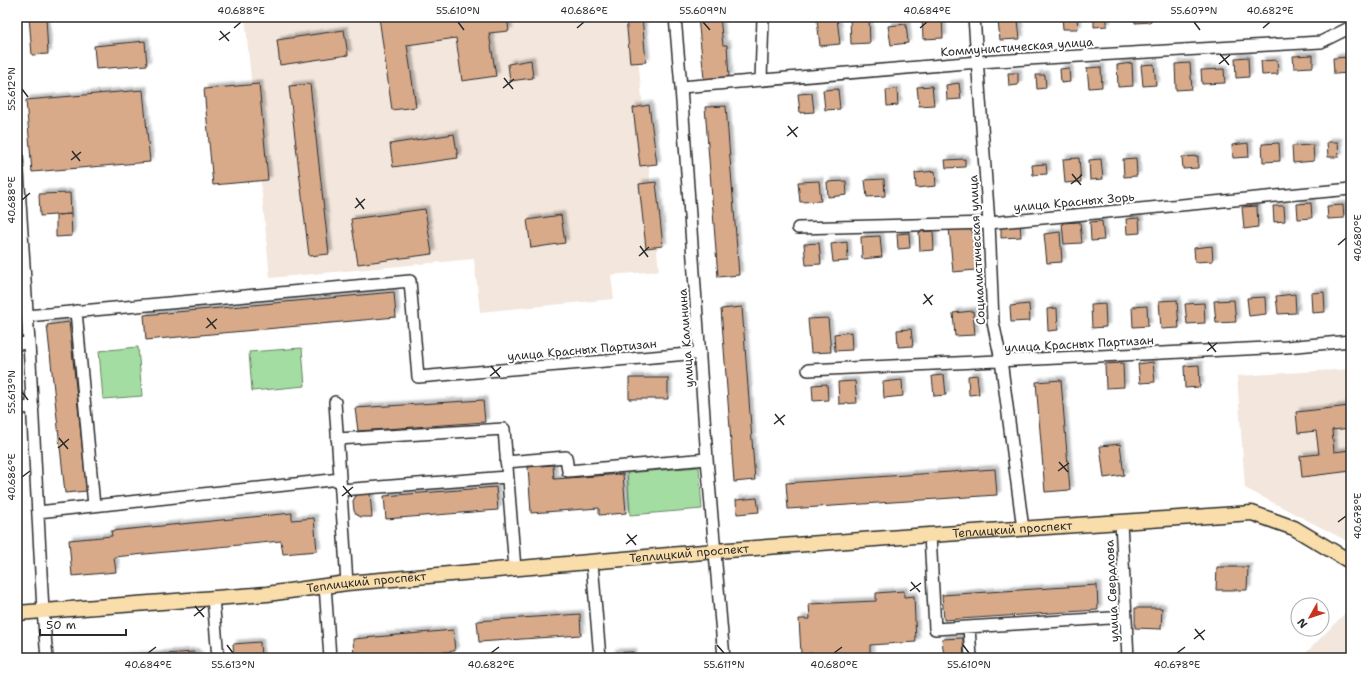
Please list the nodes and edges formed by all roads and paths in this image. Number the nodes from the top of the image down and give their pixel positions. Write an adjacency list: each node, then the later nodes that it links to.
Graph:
1 (675, 17): 7 (street, улица Калинина)
2 (763, 17): 6 (street)
3 (974, 17): 5 (street, Социалистическая улица)
4 (1351, 27): 5 (street, Коммунистическая улица)
5 (978, 62): 6 (street, Коммунистическая улица); 10 (street, Социалистическая улица)
6 (761, 80): 7 (street, Коммунистическая улица)
7 (681, 87): 17 (street, улица Калинина)
8 (17, 155): 13 (street)
9 (1351, 189): 10 (street, улица Красных Зорь)
10 (989, 223): 11 (street, улица Красных Зорь); 18 (street, Социалистическая улица)
11 (798, 228)
12 (76, 311): 13 (street); 17 (street, улица Красных Партизан); 28 (street)
13 (27, 316): 15 (street)
14 (1351, 341): 18 (street, улица Красных Партизан)
15 (30, 343): 16 (street); 21 (street)
16 (17, 344)
17 (700, 353): 24 (street, улица Калинина)
18 (1001, 360): 19 (street, улица Красных Партизан); 31 (street, Социалистическая улица)
19 (808, 370)
20 (335, 402): 23 (street)
21 (33, 407): 22 (street); 29 (street)
22 (17, 408)
23 (337, 439): 25 (street); 27 (street)
24 (707, 459): 25 (street); 33 (street, улица Калинина)
25 (506, 462): 26 (street)
26 (507, 477): 27 (street); 36 (street)
27 (341, 484): 28 (street); 37 (street)
28 (94, 506): 29 (street)
29 (38, 512): 40 (street)
30 (1121, 522): 31 (main road, Теплицкий проспект); 34 (main road, Теплицкий проспект); 42 (street, улица Свердлова)
31 (1023, 529): 32 (main road, Теплицкий проспект)
32 (930, 535): 33 (main road, Теплицкий проспект); 43 (street)
33 (715, 551): 35 (main road, Теплицкий проспект); 48 (street, улица Калинина)
34 (1351, 562)
35 (592, 563): 36 (main road, Теплицкий проспект); 47 (street)
36 (515, 569): 37 (main road, Теплицкий проспект)
37 (347, 583): 38 (main road, Теплицкий проспект)
38 (326, 585): 39 (main road, Теплицкий проспект); 46 (street)
39 (213, 598): 40 (main road, Теплицкий проспект); 45 (street)
40 (43, 611): 41 (main road, Теплицкий проспект); 44 (street)
41 (17, 613)
42 (1126, 617): 43 (street); 50 (street, улица Свердлова)
43 (968, 627): 49 (street)
44 (47, 658)
45 (218, 658)
46 (330, 658)
47 (600, 658)
48 (724, 658)
49 (971, 658)
50 (1128, 658)

